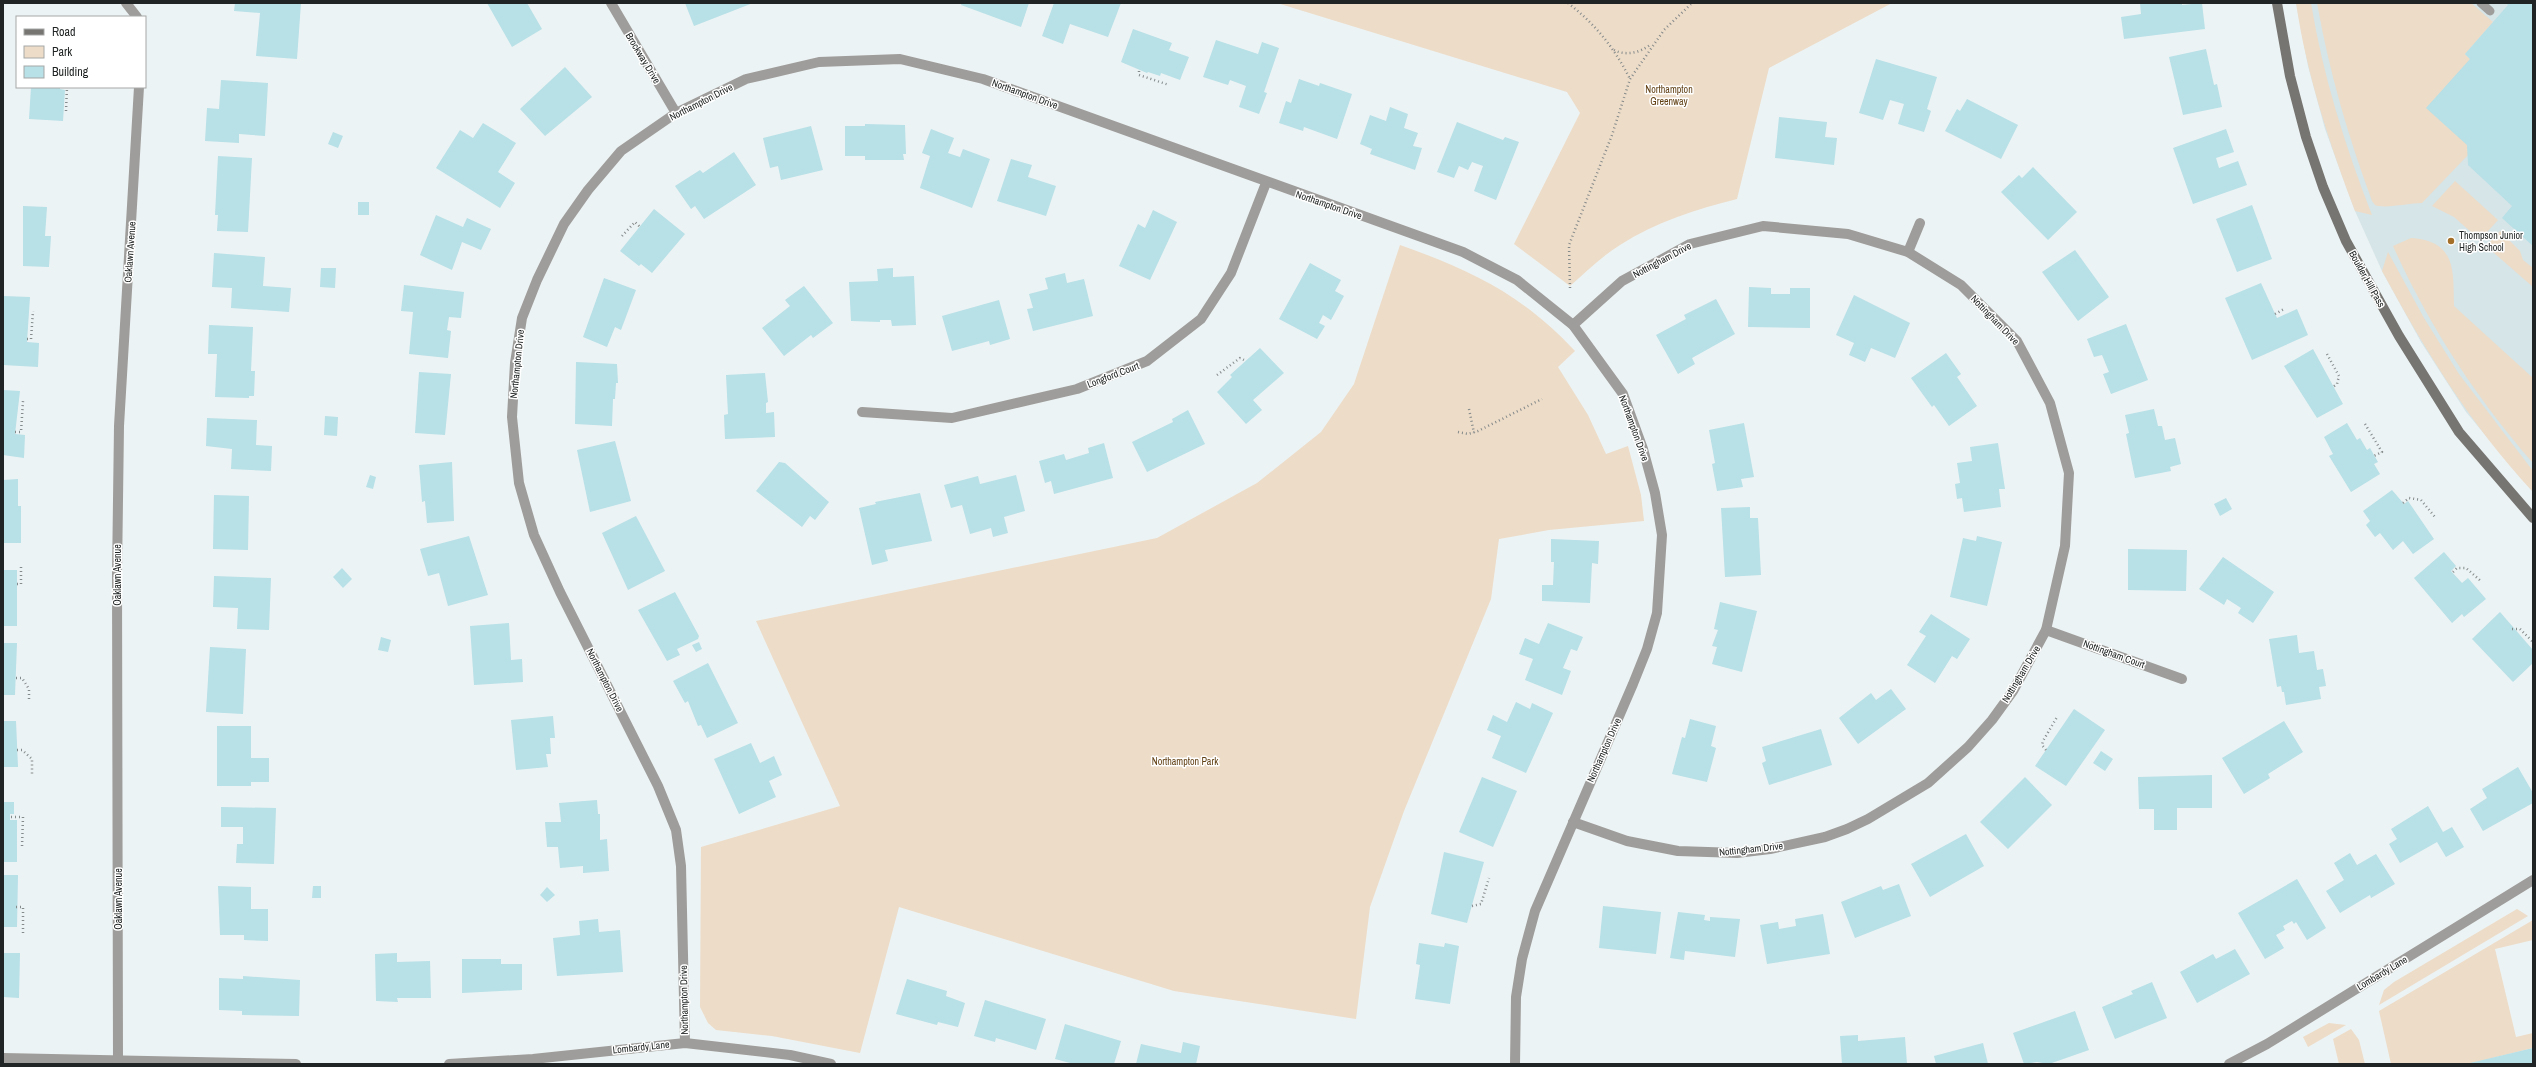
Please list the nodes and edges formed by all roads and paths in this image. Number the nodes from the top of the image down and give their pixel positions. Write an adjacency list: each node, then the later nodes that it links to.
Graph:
1 (126, 3): 8 (street)
2 (611, 3): 17 (street, Brockway Drive)
3 (1568, 3): 10 (path)
4 (1692, 3): 9 (path)
5 (2277, 3): 44 (street, Boulder Hill Pass)
6 (2481, 3): 7 (lane)
7 (2490, 11)
8 (136, 16)
9 (1653, 44): 10 (path); 12 (path)
10 (1613, 50): 12 (path)
11 (1140, 71): 13 (path)
12 (1630, 78): 23 (path)
13 (1169, 85)
14 (67, 88): 16 (path)
15 (139, 88): 70 (street, Oaklawn Avenue)
16 (66, 111)
17 (676, 113): 18 (street, Northampton Drive); 67 (street, Northampton Drive)
18 (1266, 182): 27 (street, Northampton Drive); 36 (street, Longford Court)
19 (1920, 223): 22 (street)
20 (640, 227): 21 (path)
21 (622, 236)
22 (1908, 252): 27 (street, Nottingham Drive); 50 (street, Nottingham Drive)
23 (1570, 288)
24 (2284, 309): 26 (path)
25 (33, 311): 28 (path)
26 (2275, 314)
27 (1573, 325): 60 (street, Northampton Drive)
28 (27, 339)
29 (2327, 354): 32 (path)
30 (1246, 361): 31 (path)
31 (1218, 375)
32 (2333, 386)
33 (1542, 400): 40 (path)
34 (23, 401): 38 (path)
35 (1469, 409): 40 (path)
36 (862, 412)
37 (2365, 424): 41 (path)
38 (15, 432)
39 (1458, 432): 40 (path)
40 (1474, 433)
41 (2374, 456)
42 (2403, 503): 43 (path)
43 (2435, 517)
44 (2533, 518)
45 (21, 565): 48 (path)
46 (2452, 572): 47 (path)
47 (2482, 582)
48 (17, 584)
49 (2512, 629): 51 (path)
50 (2046, 630): 53 (street, Nottingham Court); 60 (street, Nottingham Drive)
51 (2533, 642)
52 (16, 678): 54 (path)
53 (2182, 679)
54 (29, 702)
55 (2057, 717): 57 (path)
56 (17, 750): 58 (path)
57 (2046, 750)
58 (32, 776)
59 (10, 816): 61 (path)
60 (1572, 822): 74 (street, Northampton Drive)
61 (22, 846)
62 (1489, 878): 64 (path)
63 (2533, 880): 75 (street, Lombardy Lane)
64 (1472, 906)
65 (16, 907): 66 (path)
66 (23, 935)
67 (685, 1043): 69 (street, Lombardy Lane); 73 (street, Lombardy Lane)
68 (3, 1058): 70 (street)
69 (533, 1061): 72 (street, Lombardy Lane)
70 (118, 1062): 71 (street)
71 (296, 1064)
72 (449, 1064)
73 (831, 1064)
74 (1515, 1064)
75 (2229, 1064)

